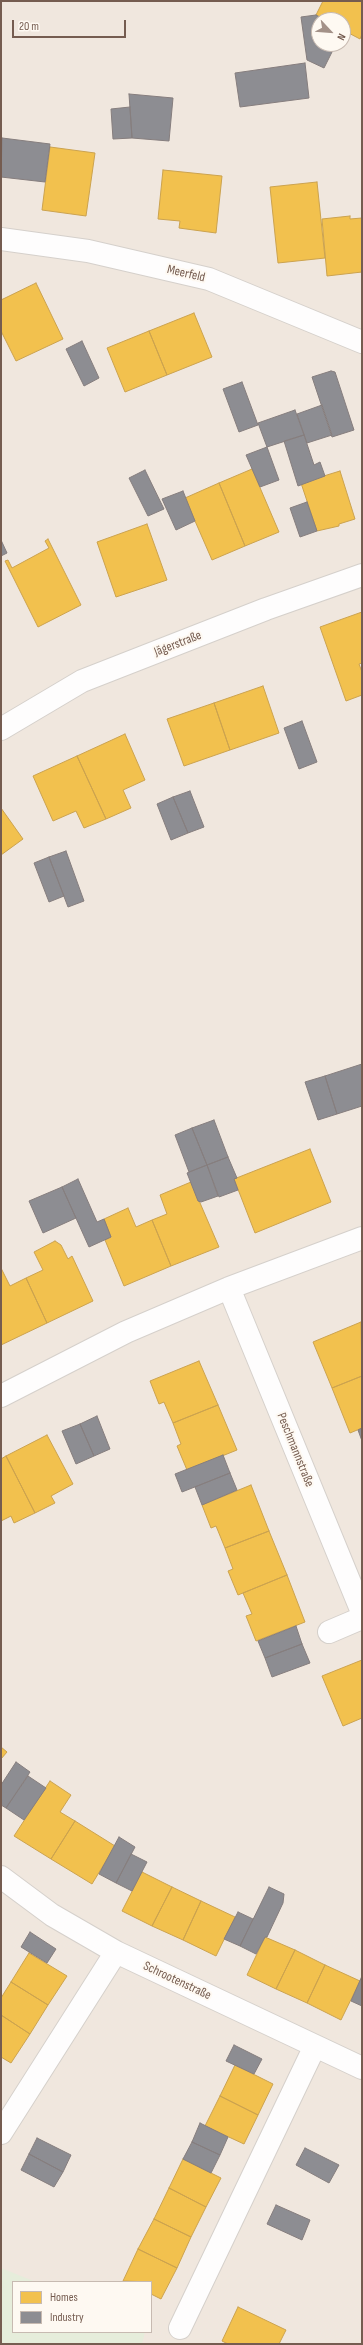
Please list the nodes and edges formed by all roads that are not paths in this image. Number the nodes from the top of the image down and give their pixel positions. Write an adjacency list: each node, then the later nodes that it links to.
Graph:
1 (1, 239): 2 (street, Meerfeld)
2 (362, 342)
3 (362, 575): 4 (street, Jägerstraße)
4 (1, 730)
5 (362, 1238): 6 (street)
6 (229, 1288): 7 (street); 8 (street, Peschmannstraße)
7 (1, 1396)
8 (362, 1612)
9 (362, 1618): 10 (street)
10 (329, 1632)
11 (1, 1877): 12 (street, Schrootenstraße)
12 (116, 1952): 13 (street, Schrootenstraße); 15 (street)
13 (315, 2046): 14 (street, Schrootenstraße); 16 (street)
14 (362, 2068)
15 (1, 2133)
16 (180, 2328)

